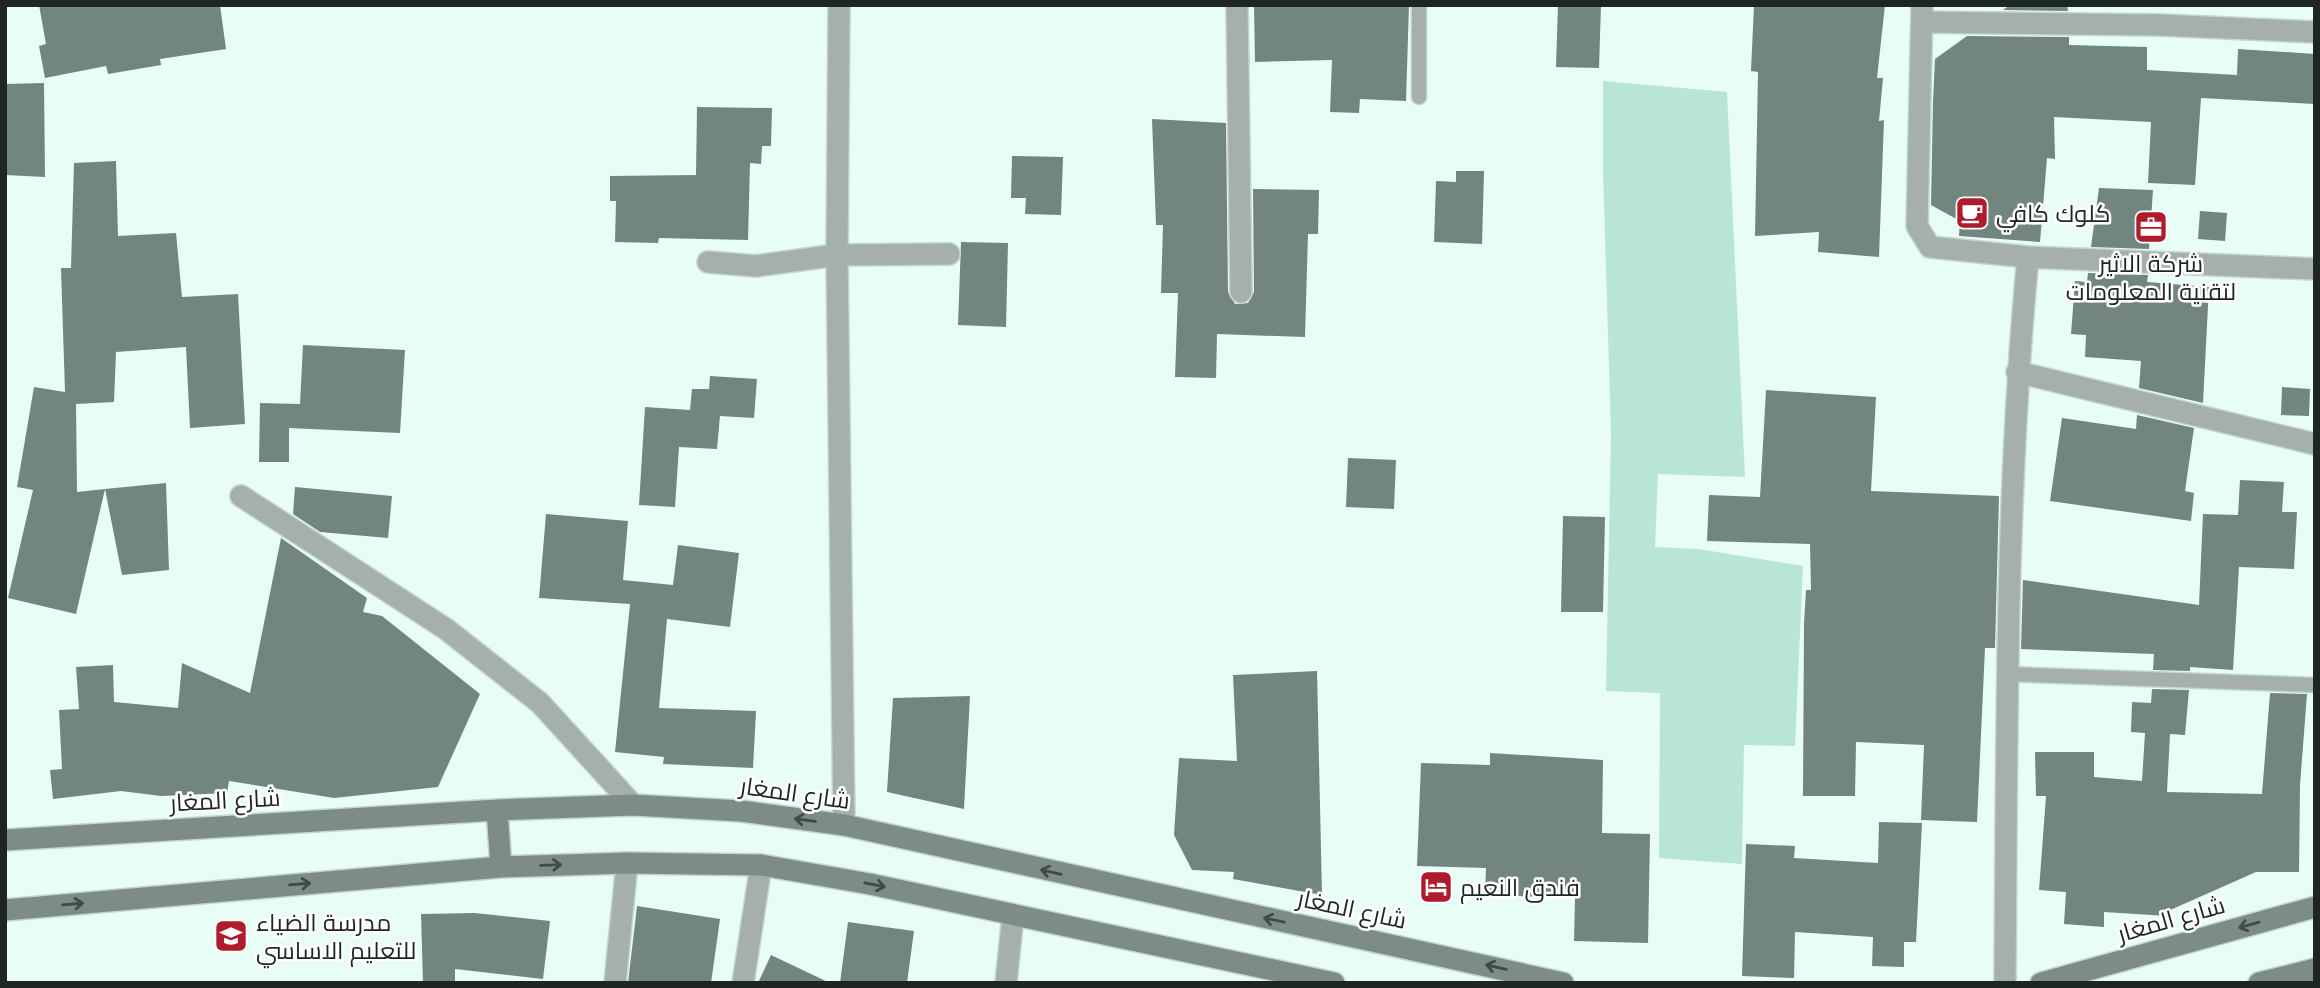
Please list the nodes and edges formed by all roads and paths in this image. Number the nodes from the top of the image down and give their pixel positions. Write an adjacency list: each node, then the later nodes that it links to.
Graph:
1 (839, 5): 8 (street)
2 (1237, 5): 12 (street)
3 (1419, 5): 6 (lane)
4 (1922, 14): 5 (street); 9 (street)
5 (2315, 32)
6 (1419, 97)
7 (949, 254): 8 (street)
8 (837, 255): 10 (street); 20 (street)
9 (2028, 257): 11 (street); 13 (street)
10 (708, 262)
11 (2315, 269)
12 (1241, 292)
13 (2017, 372): 14 (street); 16 (street)
14 (2315, 444)
15 (241, 496): 18 (street)
16 (2007, 674): 17 (lane); 35 (street)
17 (2315, 685)
18 (633, 805): 19 (main road, شارع المغار); 20 (main road, شارع المغار, one-way to 18)
19 (497, 810): 21 (main road, شارع المغار); 24 (main road)
20 (844, 825): 34 (main road, شارع المغار, one-way to 20)
21 (5, 839)
22 (627, 863): 23 (main road); 24 (main road, one-way to 22); 30 (street)
23 (761, 865): 27 (main road, one-way to 27); 31 (street)
24 (501, 867): 26 (main road, one-way to 24)
25 (2315, 907): 36 (main road, شارع المغار, one-way to 36)
26 (5, 910)
27 (1013, 915): 32 (street); 33 (main road)
28 (2315, 969): 29 (main road)
29 (2270, 981)
30 (615, 983)
31 (743, 983)
32 (1006, 983)
33 (1334, 983)
34 (1563, 983)
35 (2005, 983)
36 (2042, 983)

